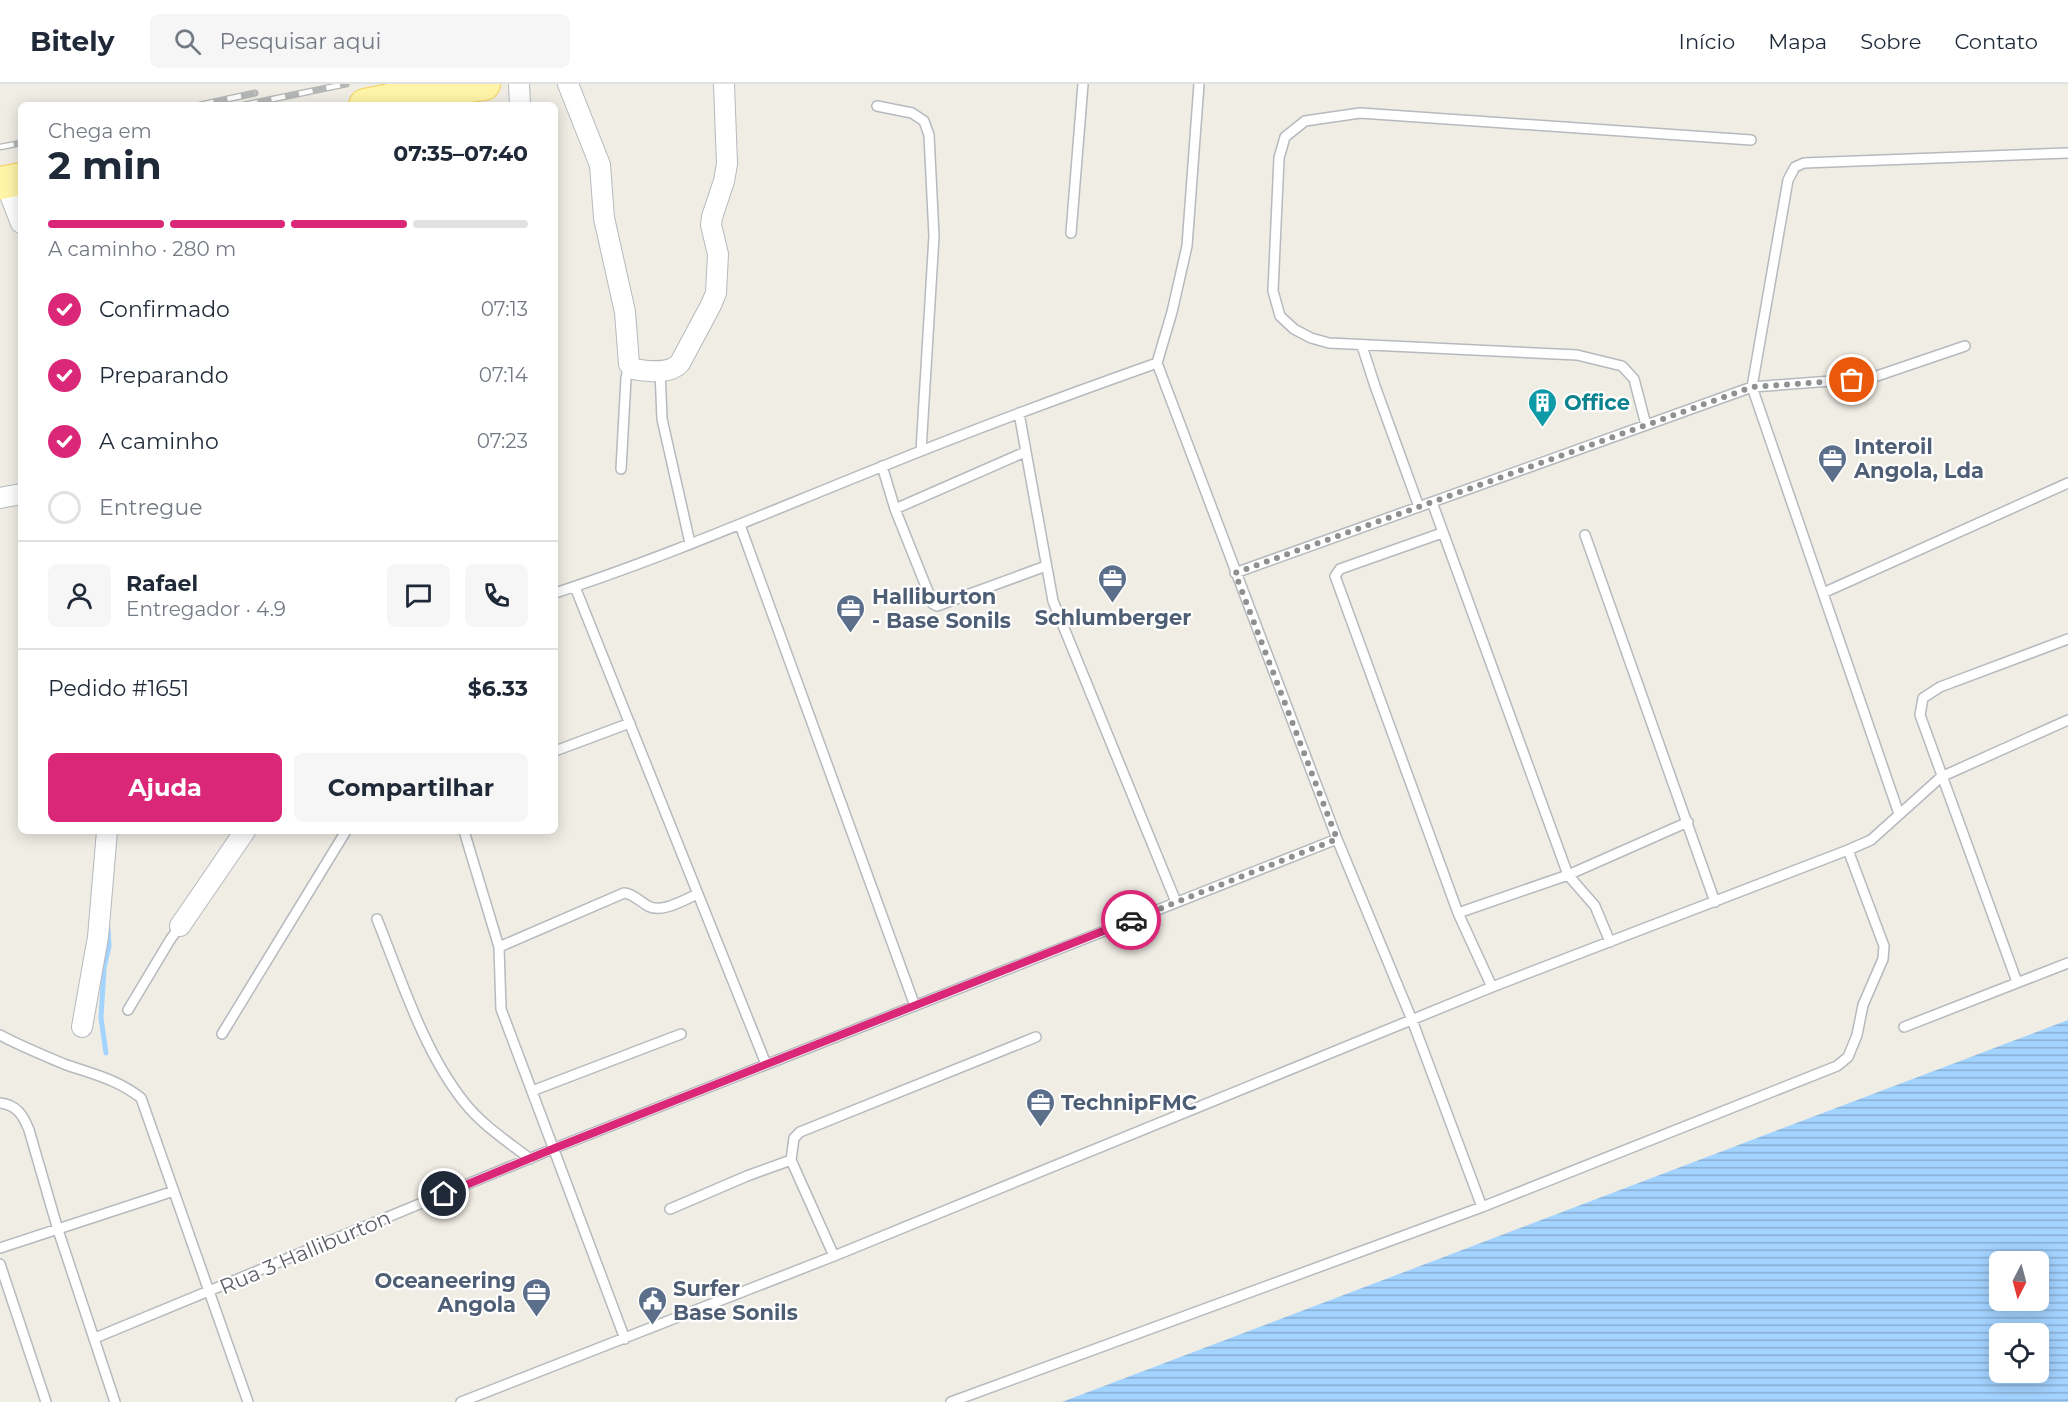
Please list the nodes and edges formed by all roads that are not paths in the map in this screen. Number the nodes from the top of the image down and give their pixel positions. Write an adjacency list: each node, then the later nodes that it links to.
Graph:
1 (484, 84): 7 (main road)
2 (519, 84): 8 (street)
3 (568, 84): 18 (street)
4 (724, 84): 19 (street)
5 (1083, 84): 14 (lane)
6 (1199, 84): 17 (lane)
7 (384, 102)
8 (520, 102)
9 (877, 106): 23 (lane)
10 (1751, 140): 15 (lane)
11 (2068, 153): 20 (lane)
12 (9, 182): 13 (street)
13 (18, 213)
14 (1071, 233)
15 (1362, 346): 22 (lane); 31 (lane)
16 (1965, 346): 20 (lane)
17 (1157, 363): 21 (lane); 38 (lane)
18 (629, 364): 19 (street); 26 (lane)
19 (660, 371): 36 (lane)
20 (1752, 387): 22 (lane); 41 (lane)
21 (1018, 413): 23 (lane); 24 (lane)
22 (1646, 425): 30 (lane)
23 (921, 451): 25 (lane)
24 (1025, 452): 32 (lane); 37 (lane)
25 (882, 466): 32 (lane); 33 (lane)
26 (621, 470)
27 (2068, 483): 41 (lane)
28 (18, 495): 29 (street)
29 (0, 498)
30 (1432, 502): 31 (lane); 34 (lane)
31 (1419, 507): 38 (lane)
32 (895, 509): 37 (lane)
33 (740, 525): 36 (lane); 67 (lane)
34 (1442, 533): 55 (lane); 59 (lane)
35 (1585, 536): 48 (lane)
36 (690, 543): 39 (lane)
37 (1046, 566): 57 (lane)
38 (1235, 573): 53 (lane)
39 (575, 587): 40 (lane); 44 (lane)
40 (558, 592)
41 (1823, 593): 47 (lane)
42 (2068, 639): 46 (lane)
43 (2068, 720): 46 (lane)
44 (630, 723): 45 (lane); 56 (lane)
45 (558, 749)
46 (1941, 777): 47 (lane); 65 (lane)
47 (1899, 814): 54 (lane)
48 (1688, 822): 55 (lane); 58 (lane)
49 (107, 834): 70 (street)
50 (243, 834): 61 (street)
51 (344, 834): 74 (lane)
52 (465, 834): 63 (lane)
53 (1337, 839): 57 (lane, Rua 3 Halliburton); 69 (lane)
54 (1848, 850): 58 (lane); 83 (lane)
55 (1568, 874): 59 (lane); 62 (lane)
56 (698, 894): 63 (lane); 76 (lane)
57 (1176, 902): 67 (lane, Rua 3 Halliburton)
58 (1715, 902): 62 (lane)
59 (1458, 913): 66 (lane)
60 (377, 919): 80 (lane)
61 (180, 926): 68 (lane)
62 (1610, 942): 66 (lane)
63 (499, 947): 77 (lane)
64 (2068, 963): 65 (lane)
65 (2017, 982): 71 (lane)
66 (1492, 987): 69 (lane)
67 (915, 1006): 76 (lane, Rua 3 Halliburton)
68 (128, 1010)
69 (1412, 1020): 83 (lane); 87 (lane)
70 (82, 1027)
71 (1904, 1027)
72 (681, 1034): 77 (lane)
73 (0, 1035): 82 (lane)
74 (222, 1035)
75 (1036, 1037): 81 (lane)
76 (766, 1064): 79 (lane, Rua 3 Halliburton)
77 (532, 1091): 79 (lane)
78 (0, 1103): 85 (lane)
79 (555, 1148): 80 (lane, Rua 3 Halliburton); 91 (lane)
80 (530, 1159): 89 (lane, Rua 3 Halliburton)
81 (791, 1160): 84 (lane); 87 (lane)
82 (174, 1191): 85 (lane); 89 (lane)
83 (1482, 1208): 96 (lane)
84 (670, 1209)
85 (58, 1230): 86 (lane); 90 (lane)
86 (0, 1248)
87 (834, 1256): 91 (lane)
88 (0, 1264): 92 (lane)
89 (208, 1292): 90 (lane, Rua 3 Halliburton); 94 (lane)
90 (95, 1338): 93 (lane)
91 (624, 1339): 95 (lane)
92 (46, 1402)
93 (116, 1402)
94 (248, 1402)
95 (460, 1402)
96 (951, 1402)

